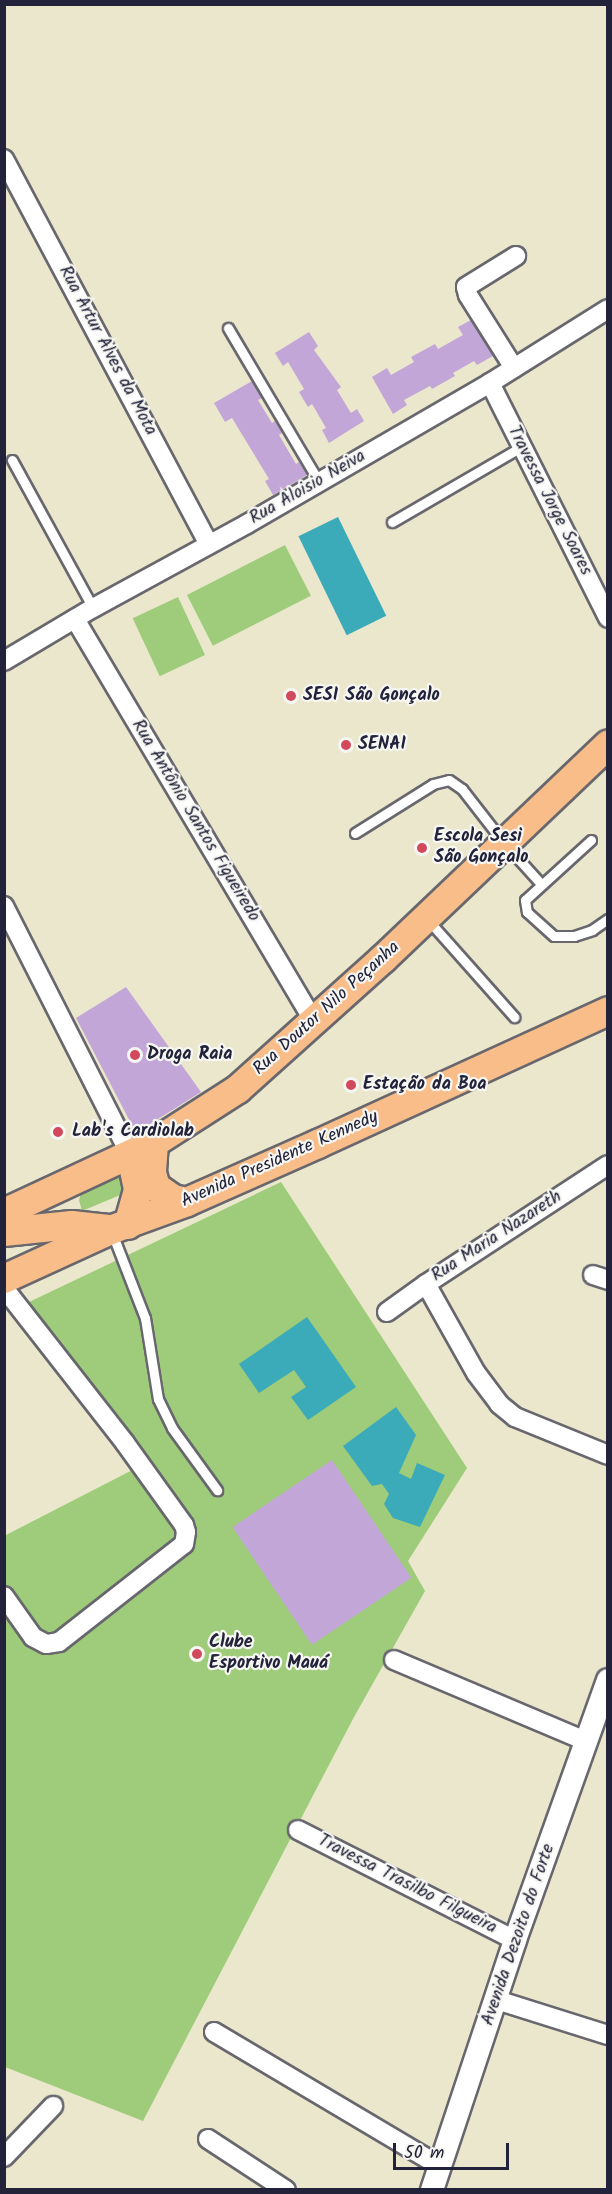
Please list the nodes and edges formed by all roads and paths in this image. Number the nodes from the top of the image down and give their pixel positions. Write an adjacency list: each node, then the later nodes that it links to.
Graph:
1 (4, 159): 11 (street, Rua Artur Alves da Mota)
2 (516, 256): 5 (street)
3 (608, 309): 5 (street, Rua Aloisio Neiva)
4 (228, 328): 9 (lane)
5 (514, 368): 6 (street, Rua Aloisio Neiva)
6 (490, 383): 7 (street, Travessa Jorge Soares); 9 (street, Rua Aloisio Neiva)
7 (521, 447): 10 (lane); 13 (street, Travessa Jorge Soares)
8 (12, 460): 12 (lane)
9 (319, 482): 11 (street, Rua Aloisio Neiva)
10 (392, 522)
11 (209, 544): 12 (street, Rua Aloisio Neiva)
12 (93, 608): 14 (street, Rua Aloisio Neiva)
13 (608, 618)
14 (75, 619): 15 (street, Rua Aloisio Neiva); 26 (street, Rua Antônio Santos Figueiredo)
15 (4, 661)
16 (608, 745): 19 (main road, Rua Doutor Nilo Peçanha)
17 (354, 833): 19 (lane)
18 (591, 840): 20 (lane)
19 (504, 843): 20 (lane); 22 (main road, Rua Doutor Nilo Peçanha)
20 (541, 884): 23 (lane)
21 (4, 906): 27 (street)
22 (426, 918): 25 (lane); 26 (main road, Rua Doutor Nilo Peçanha)
23 (608, 919)
24 (608, 1011): 30 (main road, Avenida Presidente Kennedy)
25 (514, 1017)
26 (314, 1022): 27 (main road, Rua Doutor Nilo Peçanha)
27 (142, 1148): 29 (main road, Rua Doutor Nilo Peçanha); 30 (main road); 32 (main road)
28 (608, 1165): 35 (street, Rua Maria Nazareth)
29 (76, 1178): 31 (main road, Rua Doutor Nilo Peçanha); 32 (main road)
30 (187, 1202): 32 (main road, Avenida Presidente Kennedy)
31 (4, 1213)
32 (111, 1228): 33 (main road, Avenida Presidente Kennedy); 34 (main road, Avenida Presidente Kennedy); 39 (lane)
33 (4, 1232)
34 (4, 1279)
35 (426, 1284): 37 (street, Rua Maria Nazareth); 38 (street)
36 (4, 1288): 40 (street)
37 (387, 1312)
38 (608, 1455)
39 (217, 1490)
40 (4, 1596)
41 (394, 1660): 44 (street)
42 (608, 1680): 43 (street, Avenida Dezoito do Forte)
43 (604, 1704): 44 (street, Avenida Dezoito do Forte)
44 (586, 1741): 46 (street, Avenida Dezoito do Forte)
45 (298, 1830): 46 (street, Travessa Trasilbo Filgueira)
46 (516, 1940): 47 (street, Avenida Dezoito do Forte)
47 (497, 2000): 49 (street); 53 (street, Avenida Dezoito do Forte)
48 (214, 2032): 53 (street)
49 (608, 2035)
50 (53, 2106): 52 (street)
51 (208, 2139): 54 (street)
52 (4, 2157)
53 (440, 2166): 55 (street, Avenida Dezoito do Forte)
54 (286, 2190)
55 (432, 2190)

